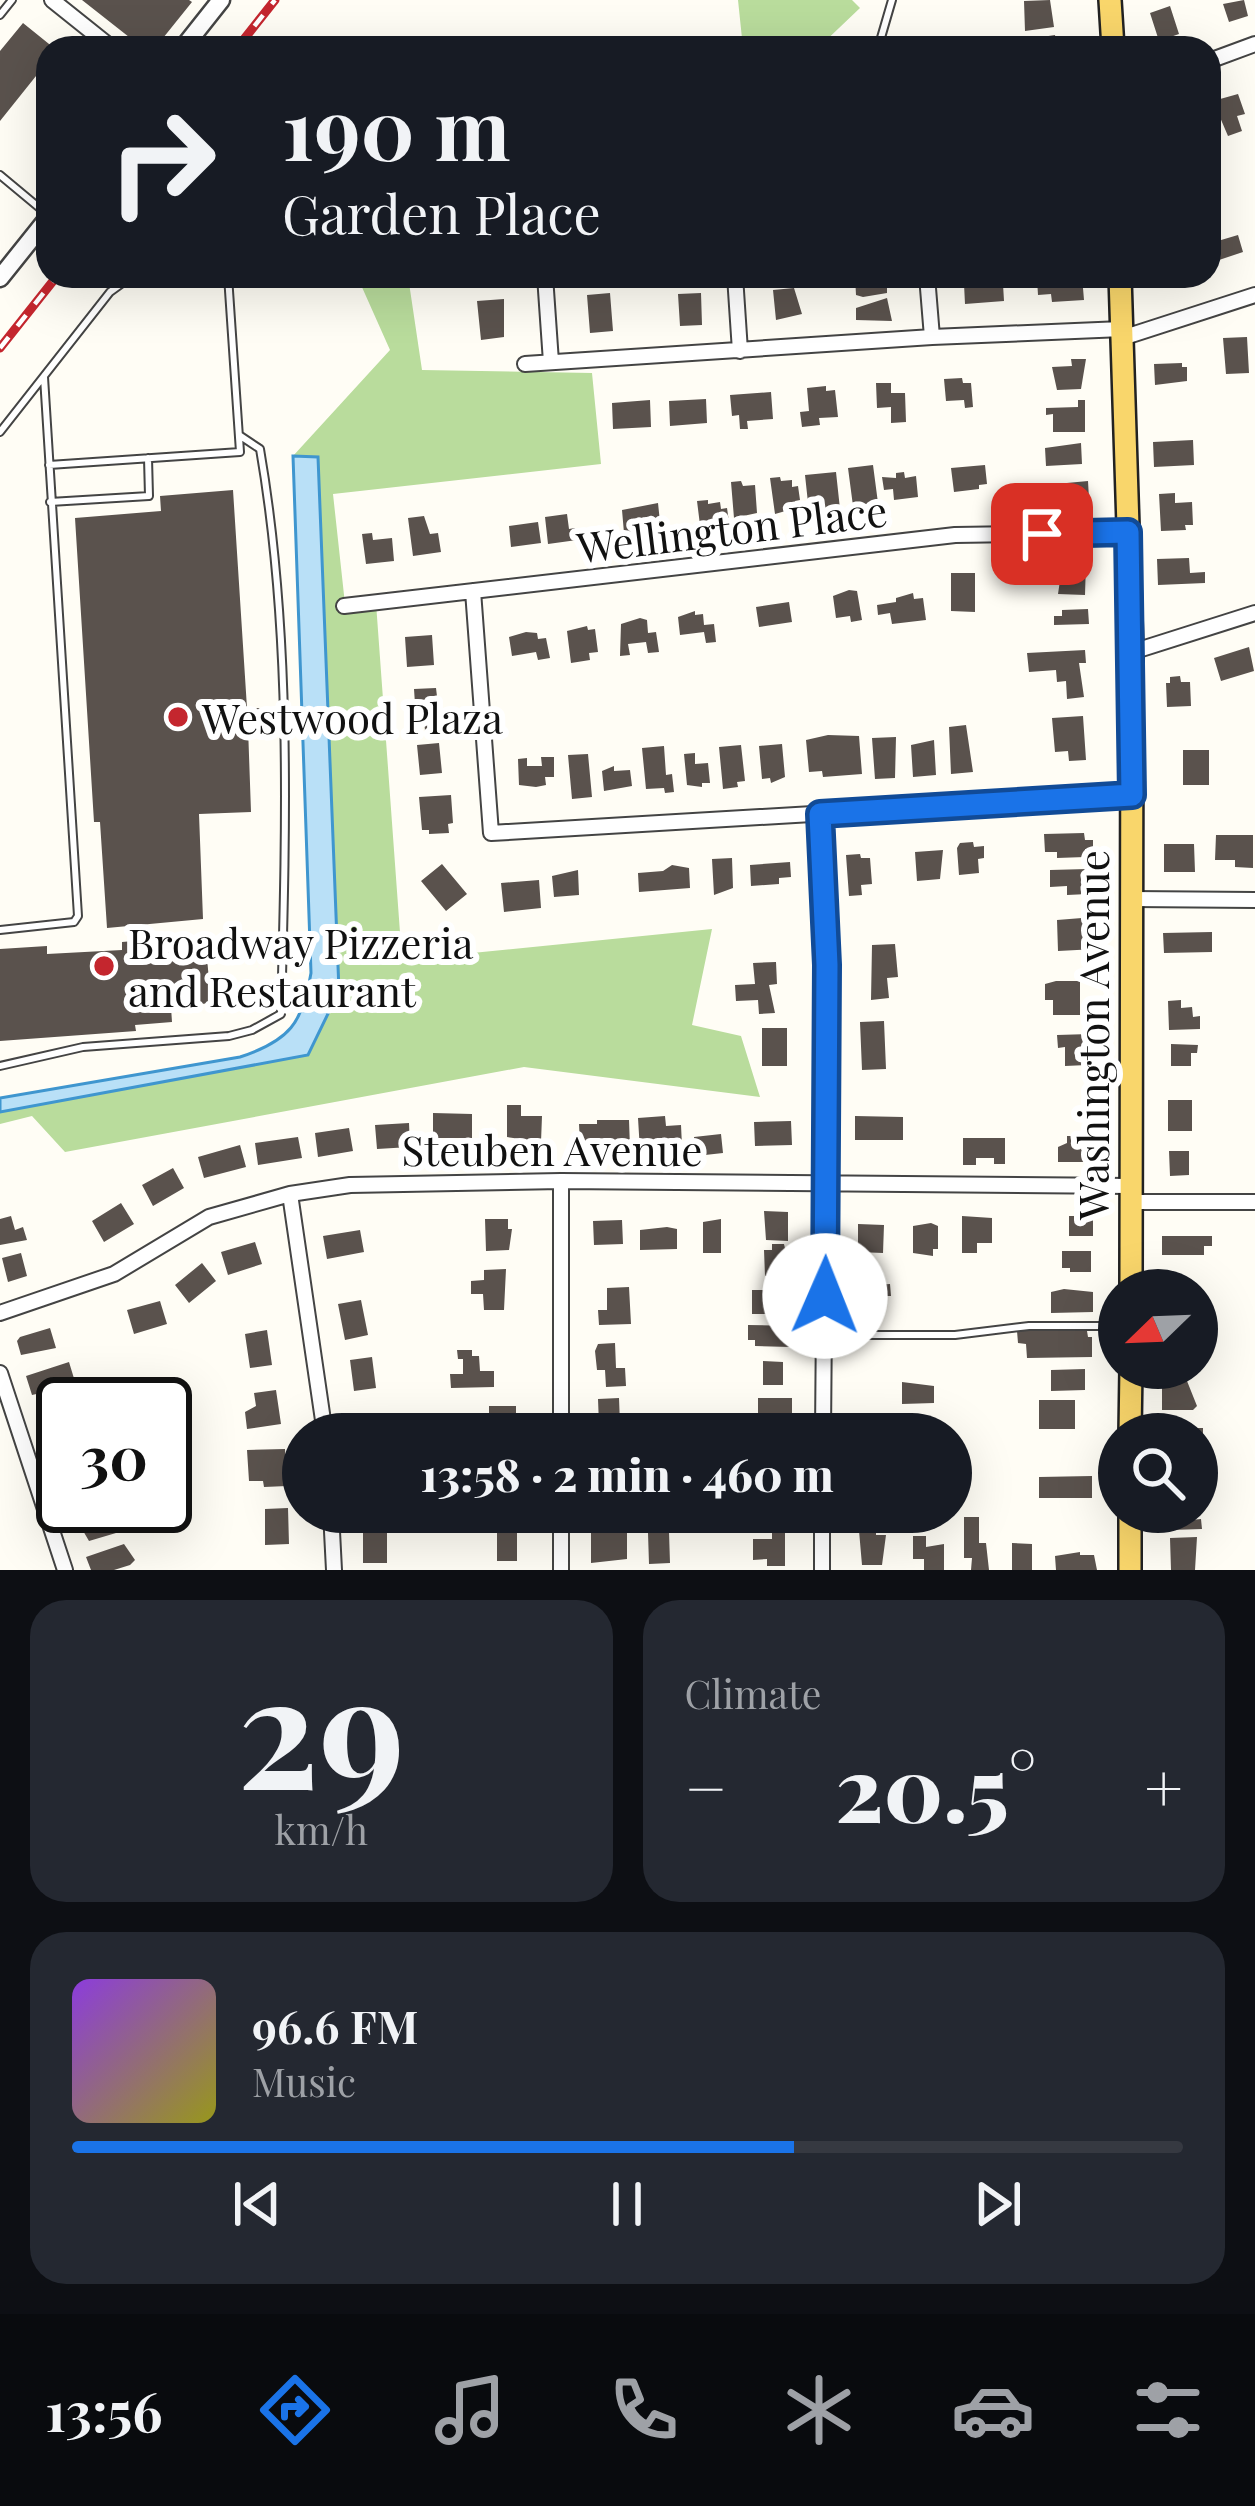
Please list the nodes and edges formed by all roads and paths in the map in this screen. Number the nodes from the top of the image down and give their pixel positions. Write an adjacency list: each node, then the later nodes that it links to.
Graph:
1 (12, 0): 6 (lane)
2 (52, 0): 7 (street)
3 (221, 0): 8 (street)
4 (892, 0): 9 (lane)
5 (1110, 0): 10 (main road)
6 (0, 15)
7 (97, 36)
8 (192, 36)
9 (882, 36)
10 (1112, 36)
11 (1255, 44): 12 (street)
12 (1221, 57)
13 (0, 175): 14 (lane)
14 (36, 206)
15 (36, 232): 16 (street)
16 (0, 278)
17 (116, 288): 29 (lane)
18 (229, 288): 31 (lane)
19 (546, 288): 27 (street)
20 (736, 288): 26 (street)
21 (928, 288): 25 (street)
22 (1120, 288): 24 (main road, Washington Avenue)
23 (1255, 296): 24 (street)
24 (1122, 334): 25 (street); 35 (main road, Washington Avenue)
25 (932, 337): 26 (street)
26 (740, 351): 27 (street)
27 (551, 362): 28 (street)
28 (525, 364)
29 (44, 377): 30 (lane); 33 (lane)
30 (0, 432)
31 (239, 435): 32 (lane); 45 (lane)
32 (148, 458): 33 (lane); 34 (lane)
33 (49, 465): 34 (lane)
34 (50, 502): 44 (lane)
35 (1128, 532): 36 (street, Wellington Place); 39 (main road, Washington Avenue)
36 (473, 591): 37 (street, Wellington Place); 41 (street)
37 (344, 606)
38 (1255, 613): 39 (street)
39 (1132, 652): 40 (main road, Washington Avenue)
40 (1132, 795): 41 (street); 42 (main road, Washington Avenue)
41 (820, 814): 47 (street)
42 (1132, 899): 43 (street); 49 (main road, Washington Avenue)
43 (1255, 900)
44 (0, 930)
45 (0, 1066)
46 (561, 1180): 47 (street, Steuben Avenue); 48 (street, Steuben Avenue); 57 (street)
47 (826, 1181): 49 (street, Steuben Avenue); 54 (street)
48 (290, 1193): 52 (street, Steuben Avenue); 56 (street)
49 (1131, 1194): 50 (street, Steuben Avenue); 51 (main road, Washington Avenue)
50 (1255, 1202)
51 (1131, 1269)
52 (0, 1313)
53 (1098, 1326): 54 (lane)
54 (824, 1335): 58 (street)
55 (0, 1373): 63 (street)
56 (322, 1413)
57 (561, 1413)
58 (823, 1413)
59 (332, 1533): 64 (street)
60 (561, 1533): 65 (street)
61 (822, 1533): 66 (street)
62 (1130, 1533): 67 (main road)
63 (65, 1570)
64 (334, 1570)
65 (560, 1570)
66 (822, 1570)
67 (1130, 1570)

